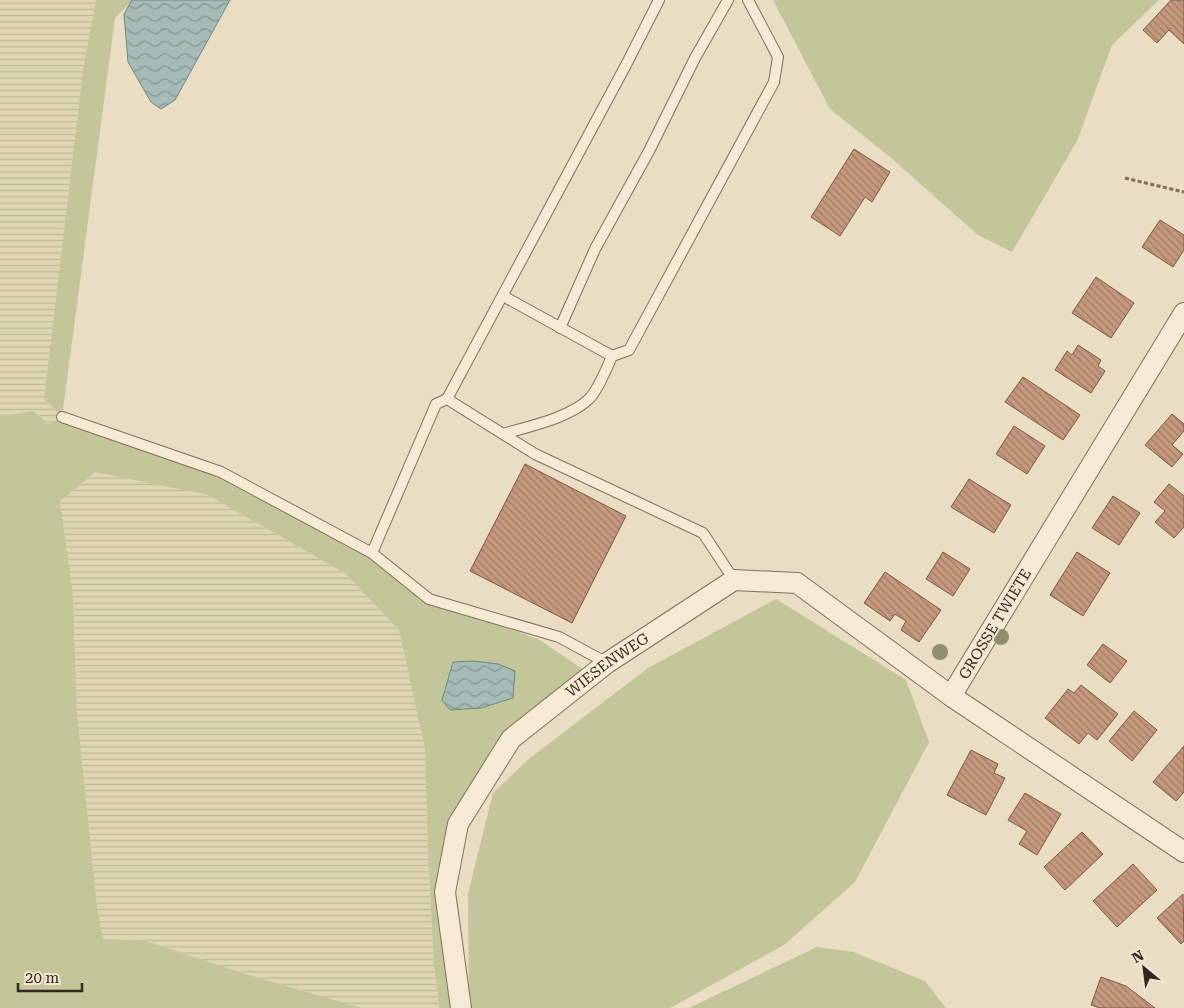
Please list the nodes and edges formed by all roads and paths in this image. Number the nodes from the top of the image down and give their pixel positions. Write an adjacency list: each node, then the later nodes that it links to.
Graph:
1 (659, 0): 6 (lane)
2 (728, 0): 8 (lane)
3 (748, 0): 9 (lane)
4 (1125, 178): 5 (path)
5 (1184, 192)
6 (503, 296): 8 (lane); 10 (lane)
7 (1184, 313): 16 (street, GROSSE TWIETE)
8 (560, 328): 9 (lane)
9 (612, 356): 12 (lane)
10 (447, 399): 12 (lane); 13 (lane)
11 (62, 418): 13 (lane)
12 (503, 434): 14 (lane)
13 (372, 553): 15 (lane)
14 (734, 580): 15 (street, WIESENWEG); 16 (street)
15 (607, 663): 18 (street, WIESENWEG)
16 (951, 696): 17 (street, GROSSE TWIETE)
17 (1184, 852)
18 (461, 1008)

